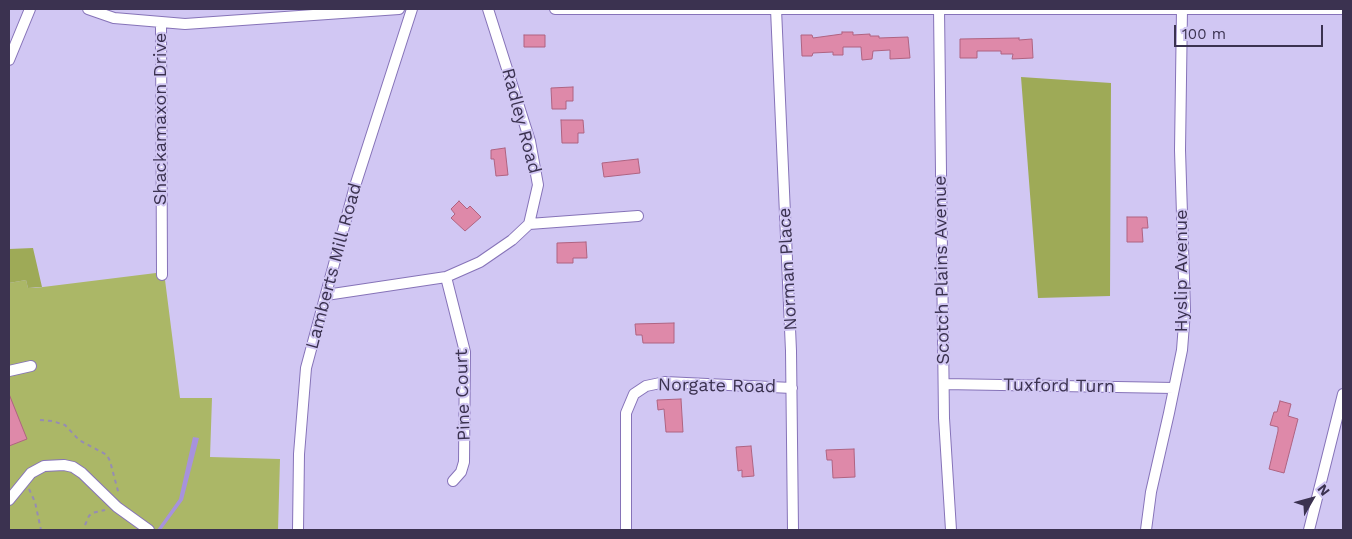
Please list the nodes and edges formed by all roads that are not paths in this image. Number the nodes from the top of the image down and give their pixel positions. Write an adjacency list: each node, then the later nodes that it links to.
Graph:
1 (30, 9): 13 (street)
2 (88, 9): 12 (street)
3 (399, 9): 12 (street, Shackamaxon Drive)
4 (412, 9): 18 (street, Lamberts Mill Road)
5 (488, 9): 15 (street, Radley Road)
6 (555, 9): 7 (street)
7 (619, 9): 8 (street)
8 (776, 9): 9 (street); 22 (street, Norman Place)
9 (938, 9): 10 (street); 21 (street, Scotch Plains Avenue)
10 (1182, 9): 11 (street); 23 (street, Hyslip Avenue)
11 (1343, 9)
12 (161, 23): 16 (street, Shackamaxon Drive)
13 (9, 60)
14 (638, 216): 15 (street)
15 (529, 224): 17 (street)
16 (162, 275)
17 (446, 277): 18 (street); 25 (street, Pine Court)
18 (326, 294): 28 (street, Lamberts Mill Road)
19 (30, 366): 20 (street)
20 (9, 371)
21 (944, 384): 23 (street, Tuxford Turn); 31 (street, Scotch Plains Avenue)
22 (792, 388): 29 (street, Norgate Road); 30 (street, Norman Place)
23 (1174, 388): 32 (street, Hyslip Avenue)
24 (1343, 394): 33 (street)
25 (454, 480)
26 (9, 498): 27 (street)
27 (149, 530)
28 (298, 530)
29 (626, 530)
30 (794, 530)
31 (951, 530)
32 (1146, 530)
33 (1309, 530)

